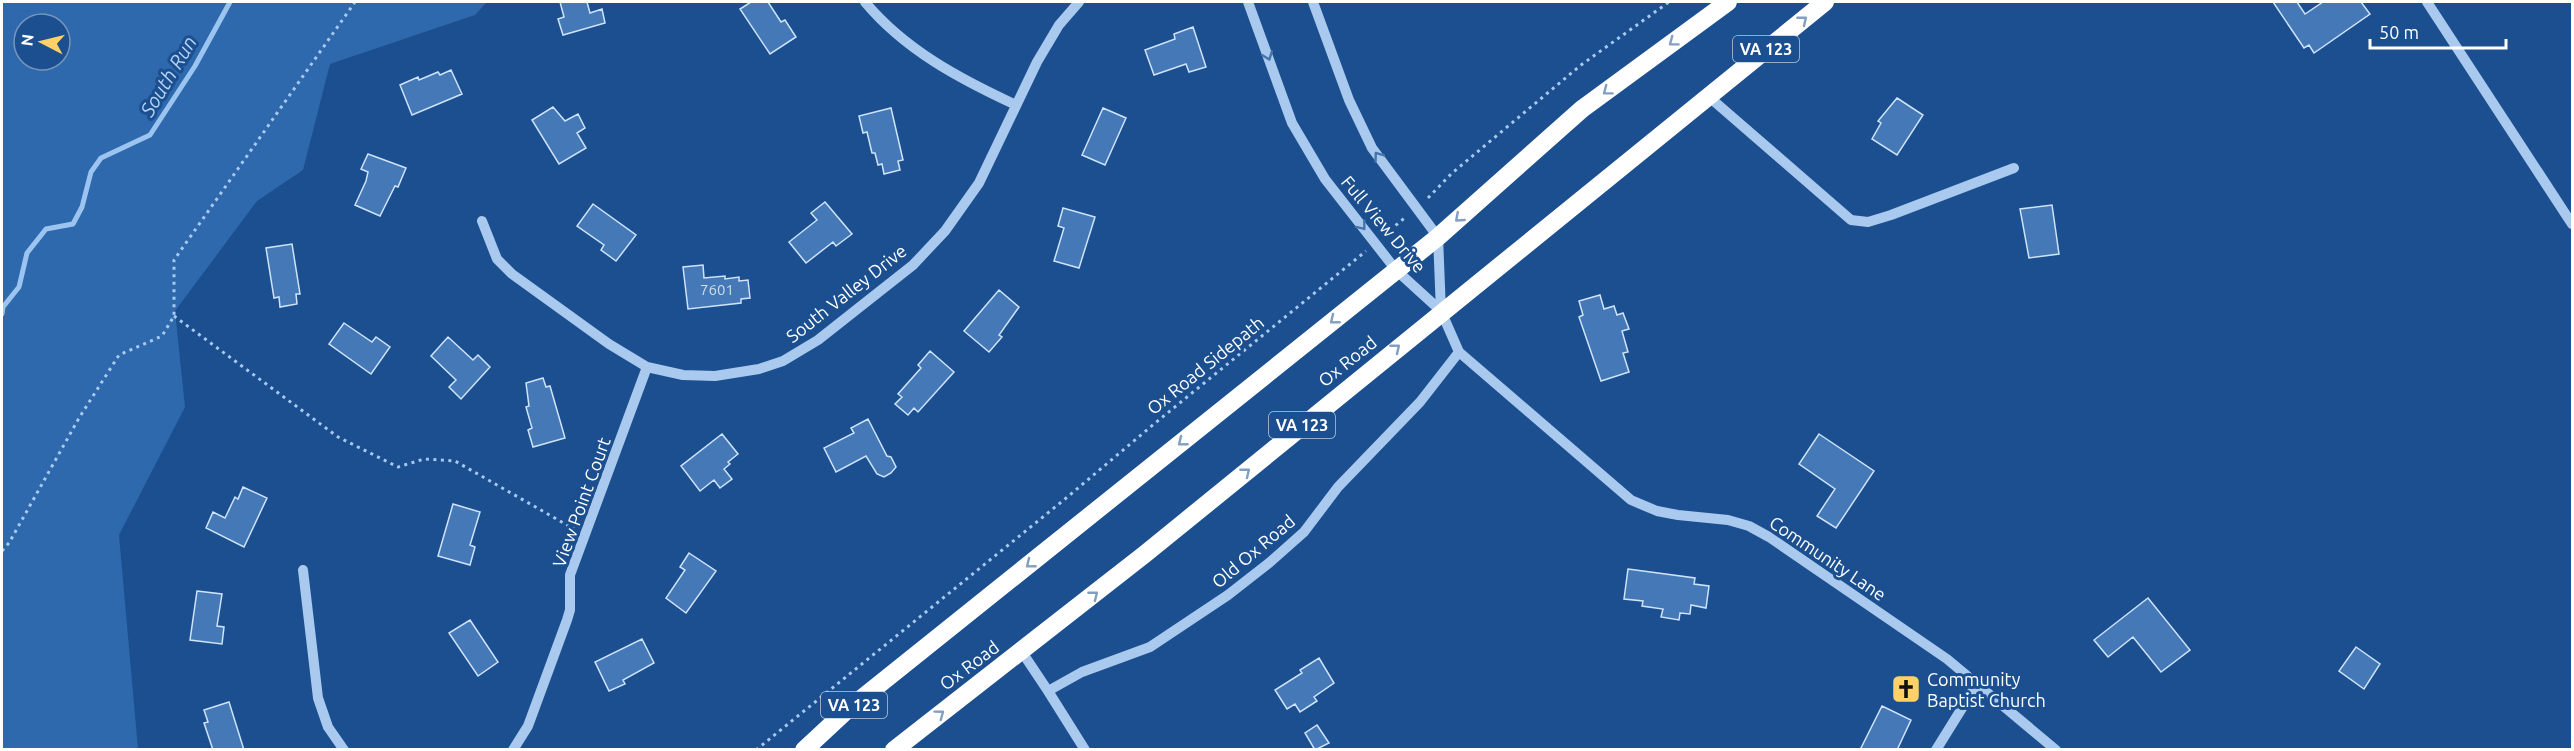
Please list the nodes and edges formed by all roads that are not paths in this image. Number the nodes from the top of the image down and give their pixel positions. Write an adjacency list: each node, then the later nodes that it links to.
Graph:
1 (865, 2): 9 (street)
2 (1079, 2): 9 (street, South Valley Drive)
3 (1248, 2): 14 (street, Full View Drive, one-way to 14)
4 (1313, 2): 13 (street, Full View Drive, one-way to 4)
5 (1728, 2): 13 (highway, VA 123, one-way to 13)
6 (1825, 2): 8 (highway, Ox Road / VA 123, one-way to 6)
7 (2427, 2): 12 (street)
8 (1708, 96): 10 (street); 15 (highway, Ox Road / VA 123)
9 (1016, 105): 17 (street, South Valley Drive)
10 (2014, 168)
11 (482, 221): 17 (street, South Valley Drive)
12 (2572, 224)
13 (1438, 237): 14 (highway, VA 123); 15 (street, Full View Drive)
14 (1396, 270): 15 (street, Full View Drive); 24 (highway, VA 123, one-way to 24)
15 (1441, 311): 16 (street, Community Lane); 19 (highway, Ox Road / VA 123, one-way to 15)
16 (1459, 352): 20 (street, Community Lane); 21 (street, Old Ox Road)
17 (647, 367): 23 (street, View Point Court)
18 (303, 570): 22 (street)
19 (1022, 652): 21 (street); 25 (highway, Ox Road / VA 123, one-way to 19)
20 (1977, 684): 27 (street); 28 (street, Community Lane)
21 (1048, 691): 26 (street)
22 (344, 750)
23 (513, 750)
24 (804, 750)
25 (894, 750)
26 (1084, 750)
27 (1936, 750)
28 (2056, 750)

